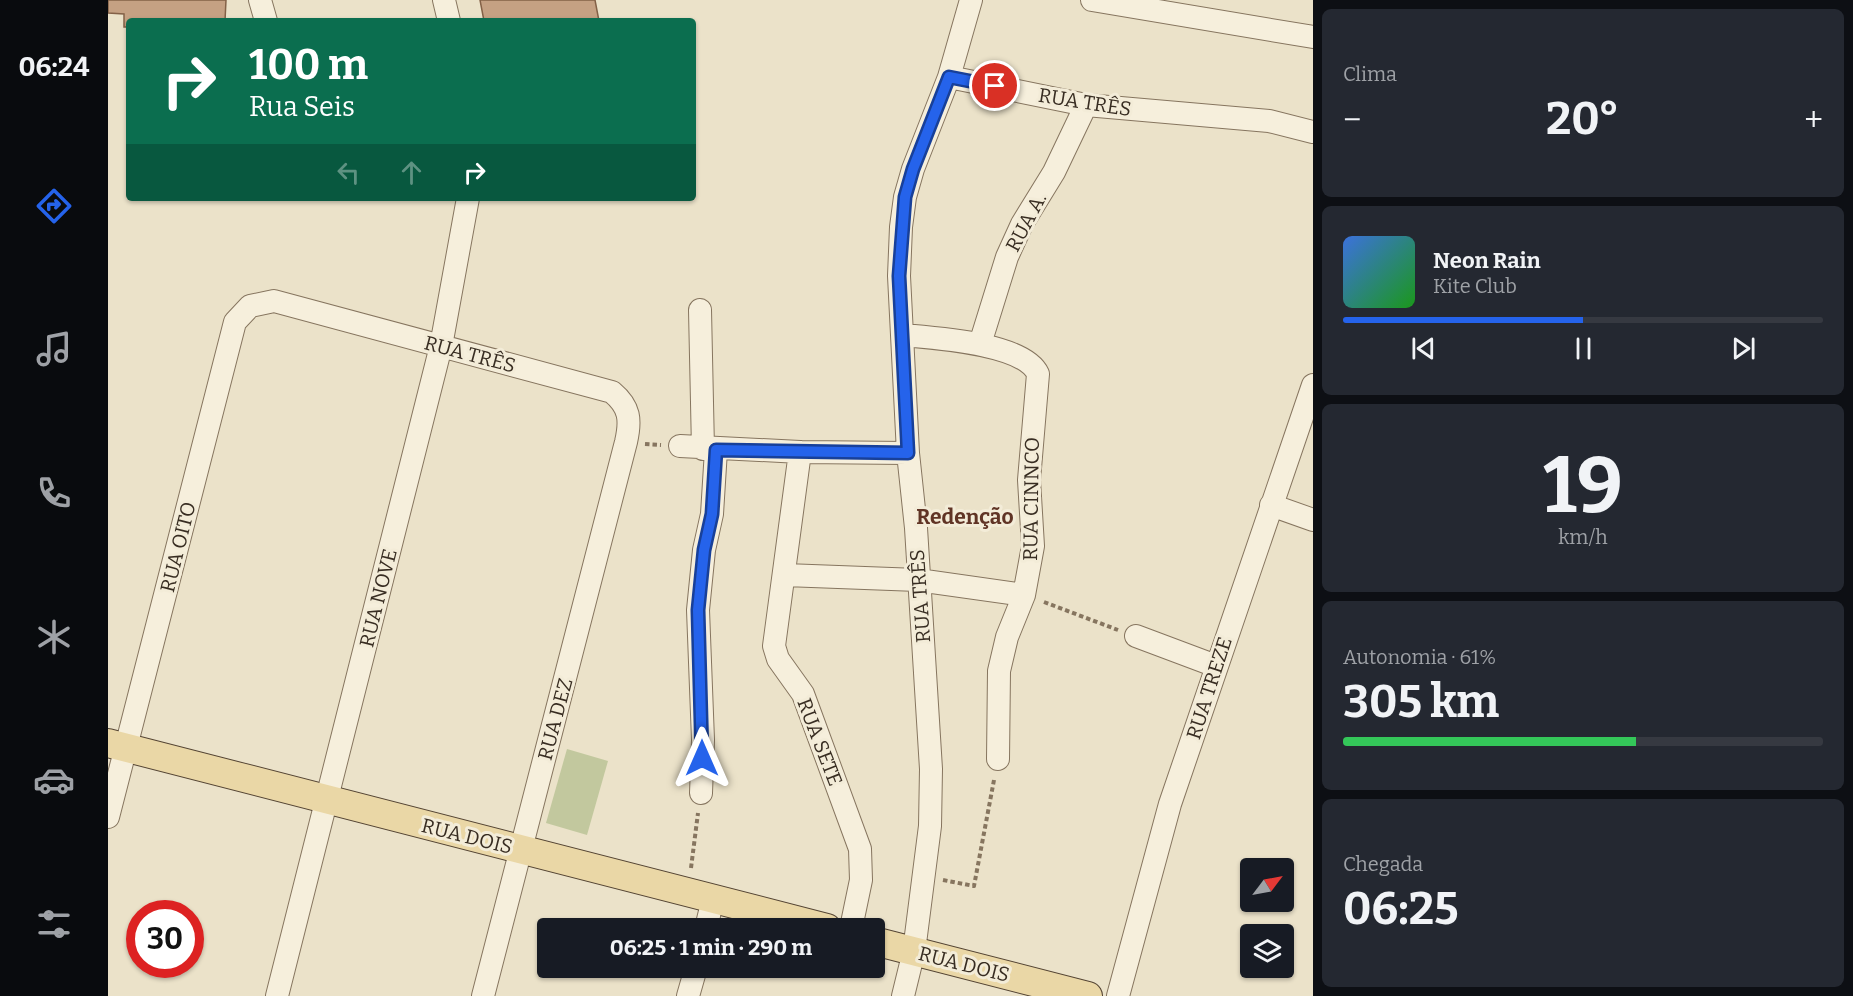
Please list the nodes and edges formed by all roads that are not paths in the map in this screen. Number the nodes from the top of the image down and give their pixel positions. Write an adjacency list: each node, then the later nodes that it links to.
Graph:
1 (260, 0): 5 (street)
2 (444, 0): 6 (street)
3 (971, 0): 8 (street)
4 (1100, 1): 7 (street)
5 (265, 18)
6 (449, 18)
7 (1313, 37)
8 (949, 77): 9 (street, RUA TRÊS); 14 (street, RUA TRÊS)
9 (1086, 105): 10 (street, RUA TRÊS); 15 (street, RUA A.)
10 (1313, 132)
11 (467, 201): 16 (street, RUA NOVE)
12 (274, 300): 16 (street, RUA TRÊS); 30 (street, RUA OITO)
13 (700, 310): 20 (street)
14 (902, 335): 15 (street, RUA CINNCO); 22 (street, RUA TRÊS)
15 (980, 344): 27 (street, RUA CINNCO)
16 (441, 346): 18 (street, RUA TRÊS); 33 (street, RUA NOVE)
17 (1313, 385): 23 (street, RUA TREZE)
18 (626, 442): 35 (street, RUA DEZ)
19 (680, 446): 20 (street)
20 (709, 450): 21 (street); 32 (street)
21 (800, 453): 22 (street); 25 (street, RUA SETE)
22 (908, 453): 26 (street, RUA TRÊS)
23 (1270, 505): 24 (street); 29 (street, RUA TREZE)
24 (1313, 520)
25 (785, 574): 26 (street); 39 (street, RUA SETE)
26 (918, 580): 27 (street); 41 (street, RUA TRÊS)
27 (1024, 595): 31 (street, RUA CINNCO)
28 (1136, 636): 29 (street)
29 (1216, 666): 48 (street, RUA TREZE)
30 (117, 745): 33 (main road, RUA DOIS); 34 (street, RUA OITO)
31 (998, 759)
32 (701, 793)
33 (327, 800): 35 (main road, RUA DOIS); 43 (street, RUA NOVE)
34 (108, 817)
35 (521, 850): 36 (main road, RUA DOIS); 44 (street, RUA DEZ)
36 (701, 896): 37 (street); 38 (main road, RUA DOIS)
37 (704, 918)
38 (787, 918)
39 (853, 918)
40 (885, 944): 41 (main road, RUA DOIS)
41 (914, 951): 46 (street, RUA TRÊS); 47 (main road, RUA DOIS)
42 (693, 978): 45 (street)
43 (277, 996)
44 (483, 996)
45 (688, 996)
46 (903, 996)
47 (1088, 996)
48 (1118, 996)

